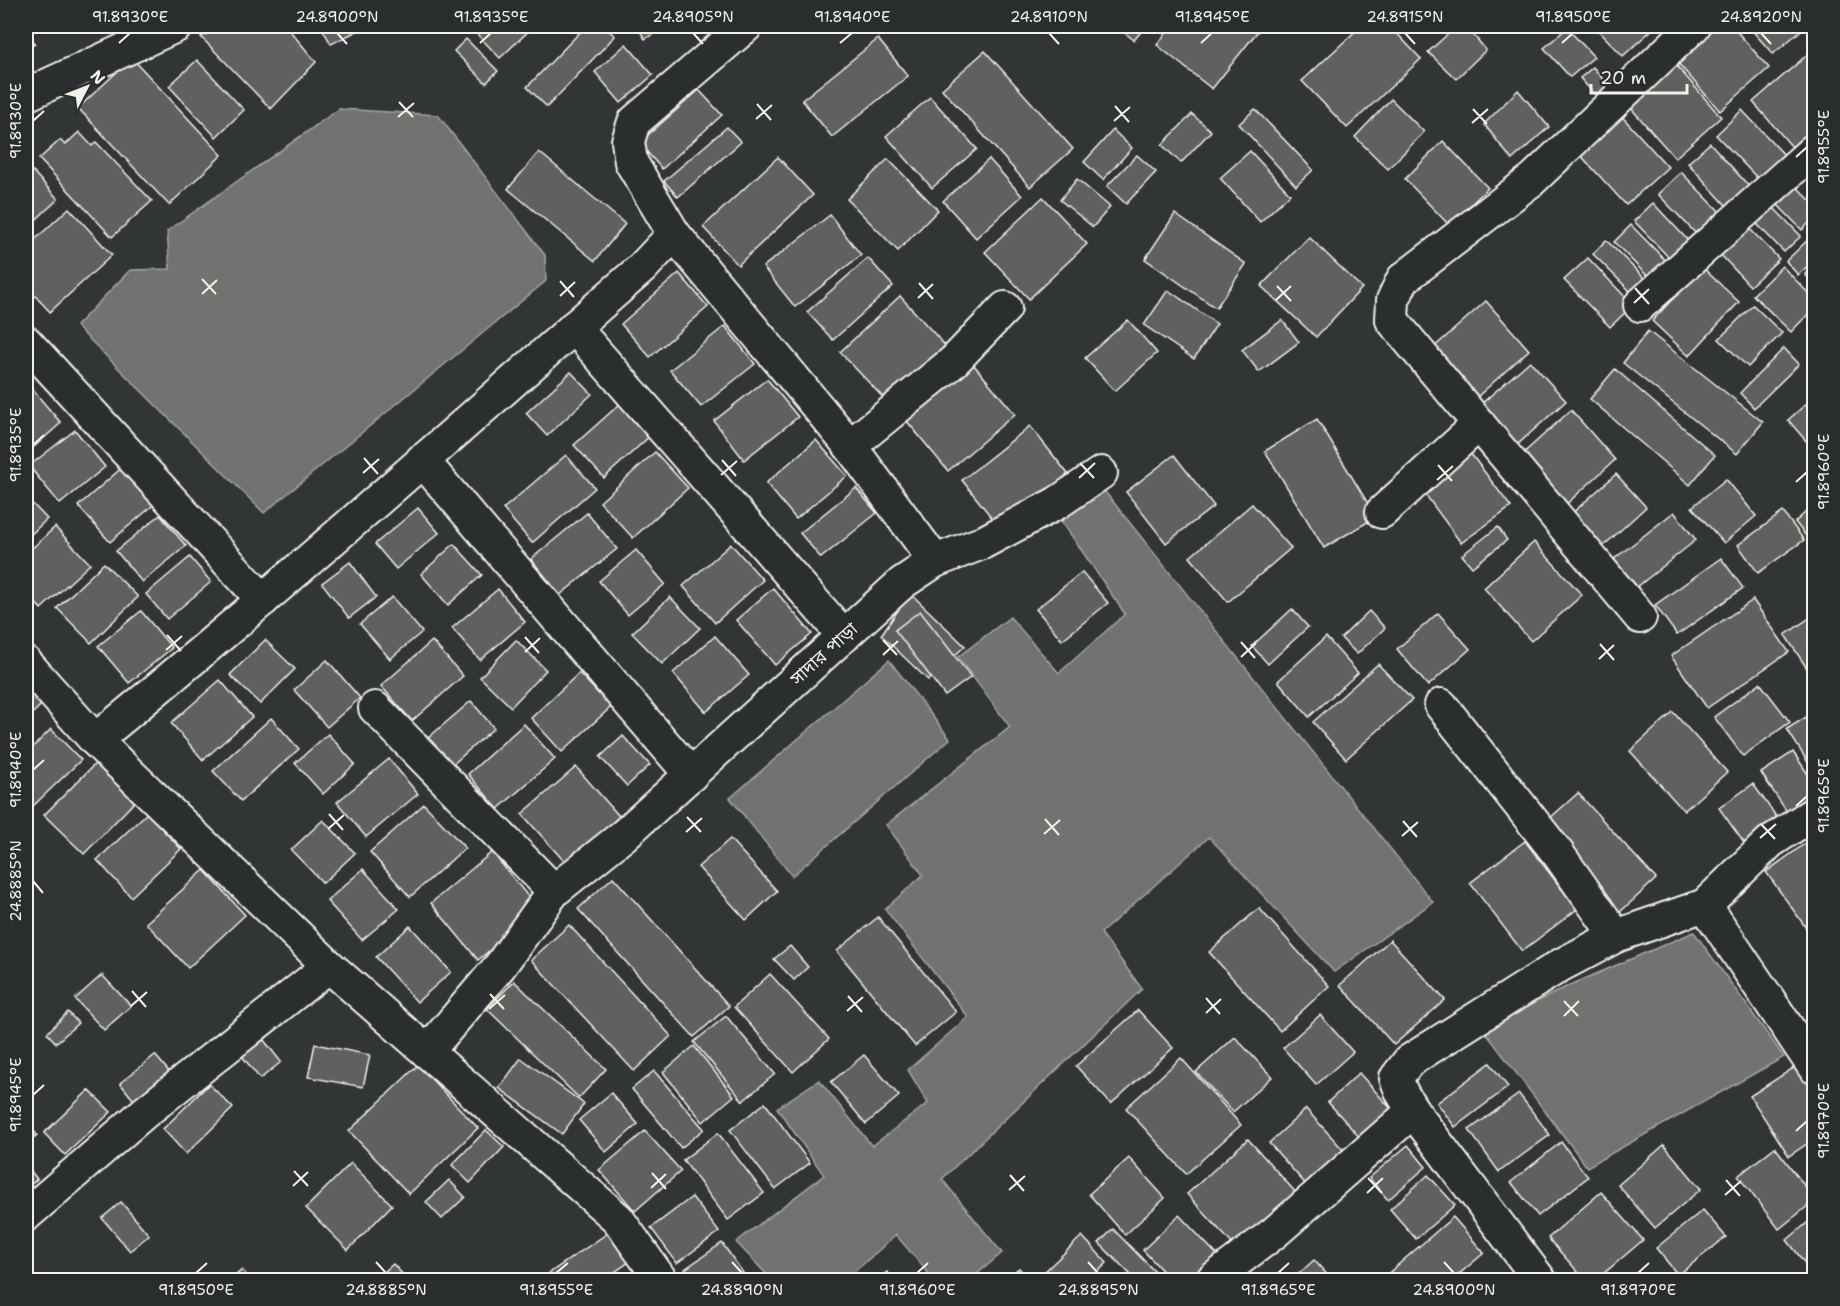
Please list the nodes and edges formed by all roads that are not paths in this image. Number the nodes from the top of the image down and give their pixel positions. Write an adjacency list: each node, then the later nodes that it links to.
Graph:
1 (177, 26): 4 (street)
2 (746, 26): 6 (street)
3 (1694, 26): 11 (street)
4 (26, 95)
5 (1815, 150): 7 (street)
6 (674, 234): 9 (street); 12 (street)
7 (1640, 305)
8 (1005, 308): 12 (street)
9 (574, 327): 13 (street); 19 (street)
10 (26, 342): 17 (street)
11 (1479, 424): 15 (street); 18 (street)
12 (850, 446): 16 (street)
13 (422, 460): 17 (street); 24 (street)
14 (1101, 473): 16 (street, সাদার পাড়া)
15 (1382, 512)
16 (935, 561): 19 (street, সাদার পাড়া)
17 (263, 600): 23 (street)
18 (1640, 617)
19 (844, 636): 24 (street, সাদার পাড়া)
20 (26, 663): 23 (street)
21 (1441, 705): 28 (street)
22 (375, 708): 26 (street)
23 (95, 740): 29 (street)
24 (691, 775): 26 (street, সাদার পাড়া)
25 (1815, 813): 27 (street)
26 (554, 891): 30 (street, সাদার পাড়া)
27 (1705, 905): 28 (street); 31 (street)
28 (1616, 936): 32 (street)
29 (329, 966): 30 (street); 33 (street)
30 (427, 1052): 34 (street)
31 (1815, 1067)
32 (1413, 1111): 35 (street); 36 (street)
33 (26, 1215)
34 (661, 1281)
35 (1212, 1281)
36 (1540, 1281)

